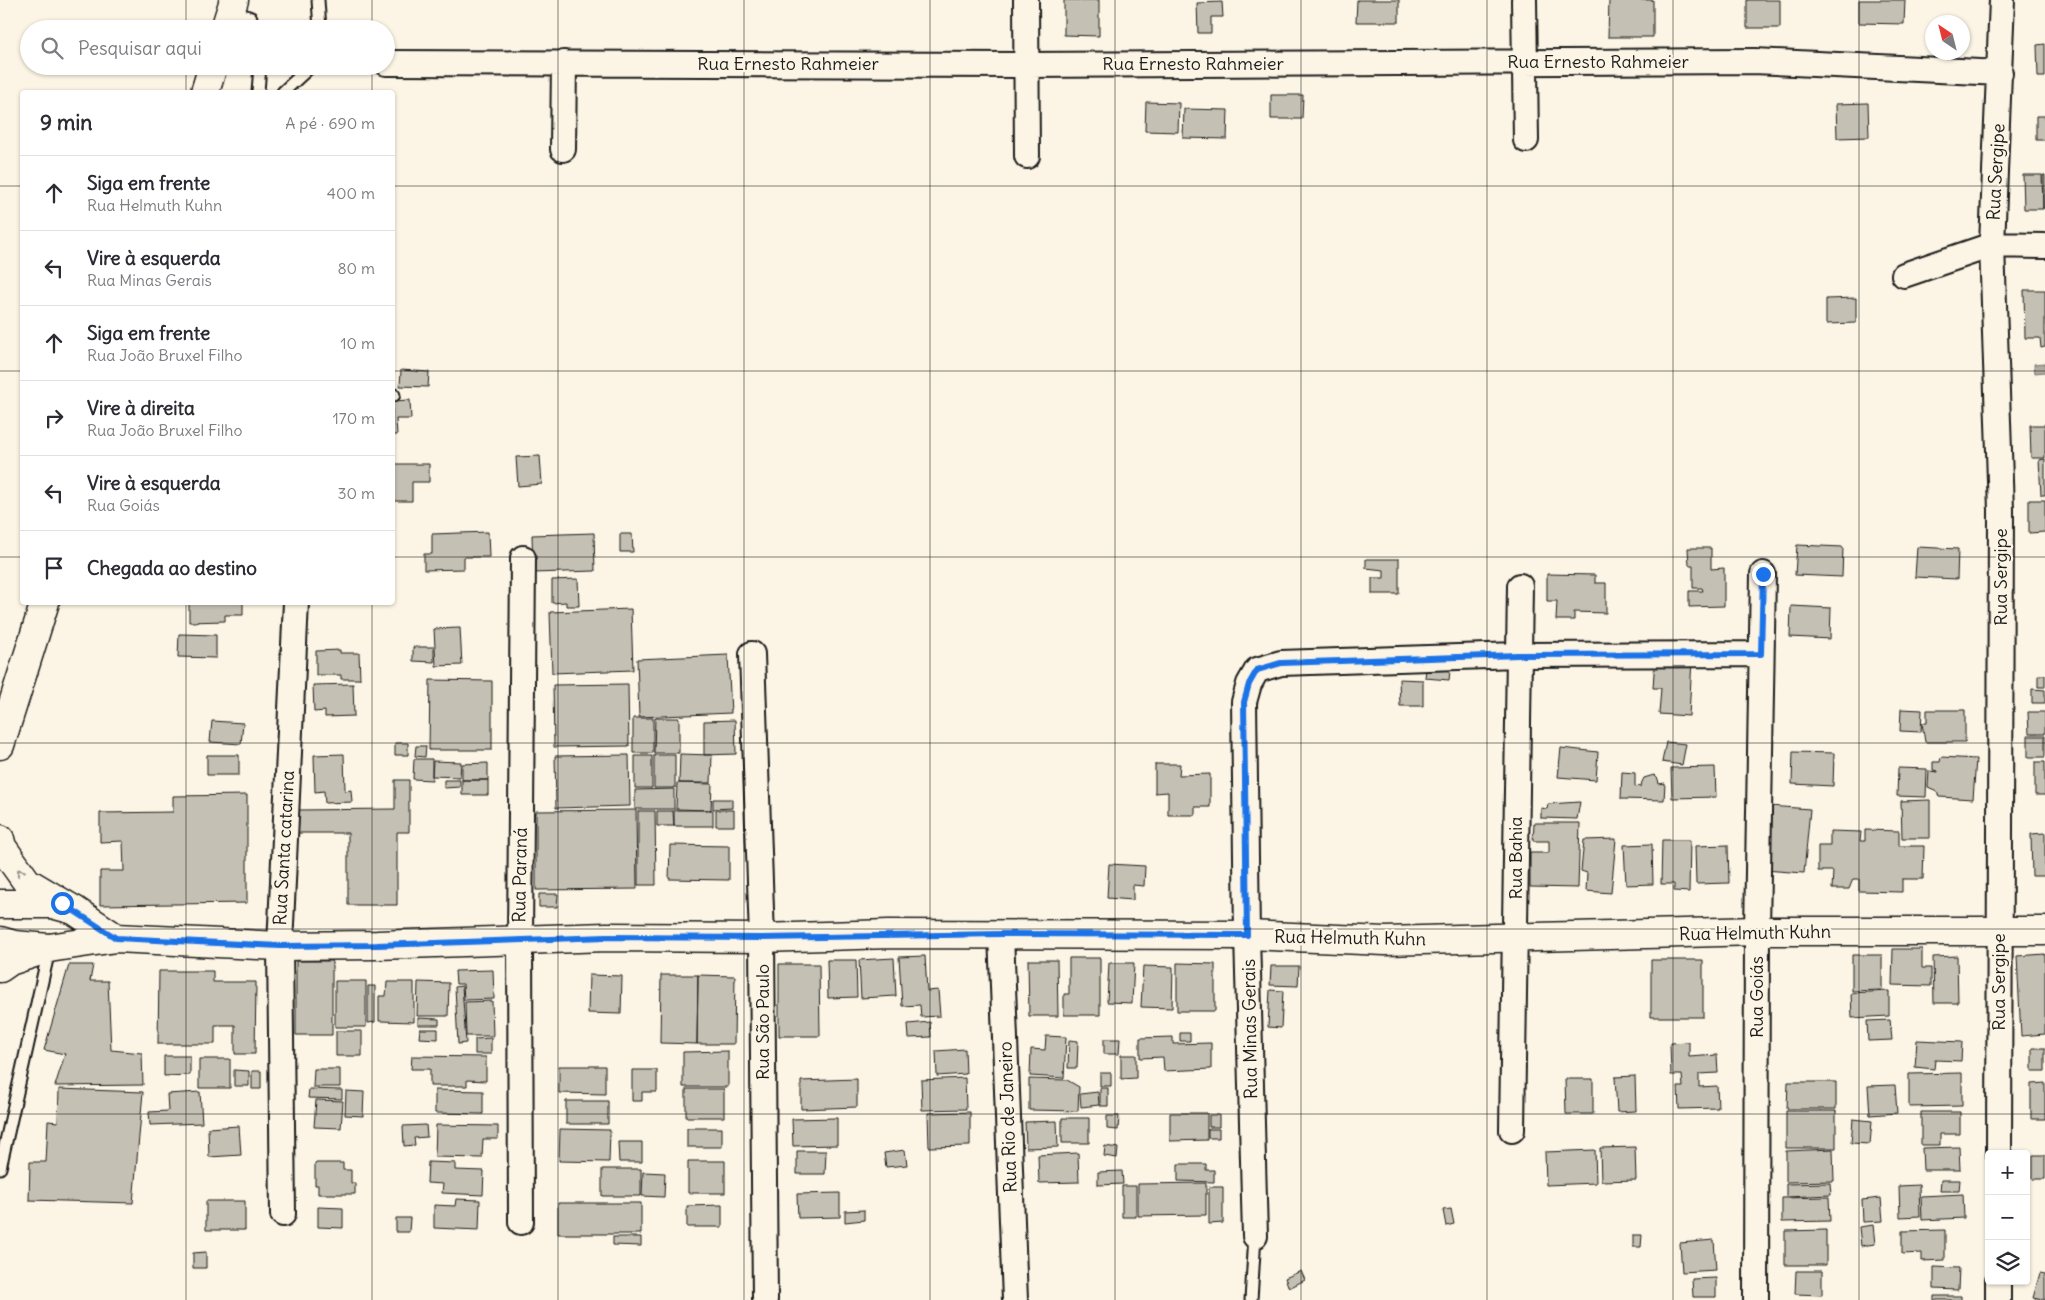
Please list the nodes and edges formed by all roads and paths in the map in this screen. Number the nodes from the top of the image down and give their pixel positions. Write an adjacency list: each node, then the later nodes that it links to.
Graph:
1 (318, 0): 7 (lane)
2 (1026, 0): 11 (street)
3 (1524, 0): 8 (street)
4 (2002, 0): 12 (street, Rua Sergipe)
5 (230, 13): 6 (lane)
6 (251, 20)
7 (319, 20)
8 (1525, 62): 11 (street, Rua Ernesto Rahmeier); 12 (street, Rua Ernesto Rahmeier); 19 (street)
9 (395, 63): 10 (street, Rua Ernesto Rahmeier)
10 (564, 63): 11 (street, Rua Ernesto Rahmeier); 20 (street)
11 (1026, 65): 21 (street)
12 (2000, 73): 22 (street, Rua Sergipe)
13 (210, 75): 16 (main road)
14 (259, 75): 17 (lane)
15 (302, 75): 18 (lane)
16 (206, 90)
17 (258, 90)
18 (285, 90)
19 (1526, 140)
20 (563, 149)
21 (1027, 156)
22 (1992, 245): 23 (street); 24 (street); 37 (street, Rua Sergipe)
23 (2045, 246)
24 (1904, 275)
25 (523, 558): 45 (street, Rua Paraná)
26 (1763, 574): 31 (street, Rua Goiás)
27 (1520, 586): 32 (street, Rua Bahia)
28 (44, 605): 33 (main road)
29 (296, 605): 47 (street, Rua Santa catarina)
30 (752, 654): 44 (street, Rua São Paulo)
31 (1761, 654): 32 (street); 38 (street, Rua Goiás)
32 (1518, 655): 41 (street, Rua Minas Gerais); 42 (street, Rua Bahia)
33 (0, 745)
34 (0, 839): 36 (main road, one-way to 34)
35 (0, 904): 36 (main road)
36 (74, 910): 43 (main road)
37 (1999, 930): 38 (main road, Rua Helmuth Kuhn); 39 (main road, Rua Helmuth Kuhn); 51 (street, Rua Sergipe)
38 (1757, 931): 42 (main road, Rua Helmuth Kuhn); 60 (street, Rua Goiás)
39 (2045, 931)
40 (1002, 934): 41 (main road, Rua Helmuth Kuhn); 44 (main road, Rua Helmuth Kuhn); 58 (street, Rua Rio de Janeiro)
41 (1247, 935): 42 (main road, Rua Helmuth Kuhn); 55 (street, Rua Minas Gerais)
42 (1515, 937): 50 (street, Rua Bahia)
43 (116, 938): 47 (main road, Rua Helmuth Kuhn); 48 (main road, Rua Helmuth Kuhn)
44 (762, 938): 45 (main road, Rua Helmuth Kuhn); 57 (street, Rua São Paulo)
45 (520, 939): 47 (main road, Rua Helmuth Kuhn); 54 (street, Rua Paraná)
46 (0, 941): 48 (main road, Rua Helmuth Kuhn)
47 (280, 946): 53 (street, Rua Santa catarina)
48 (49, 948): 49 (main road); 52 (lane)
49 (0, 968)
50 (1512, 1130)
51 (1999, 1150)
52 (0, 1168)
53 (284, 1214)
54 (521, 1222)
55 (1255, 1236): 59 (lane)
56 (1998, 1285): 61 (street)
57 (765, 1300)
58 (1015, 1300)
59 (1251, 1300)
60 (1756, 1300)
61 (1998, 1300)

